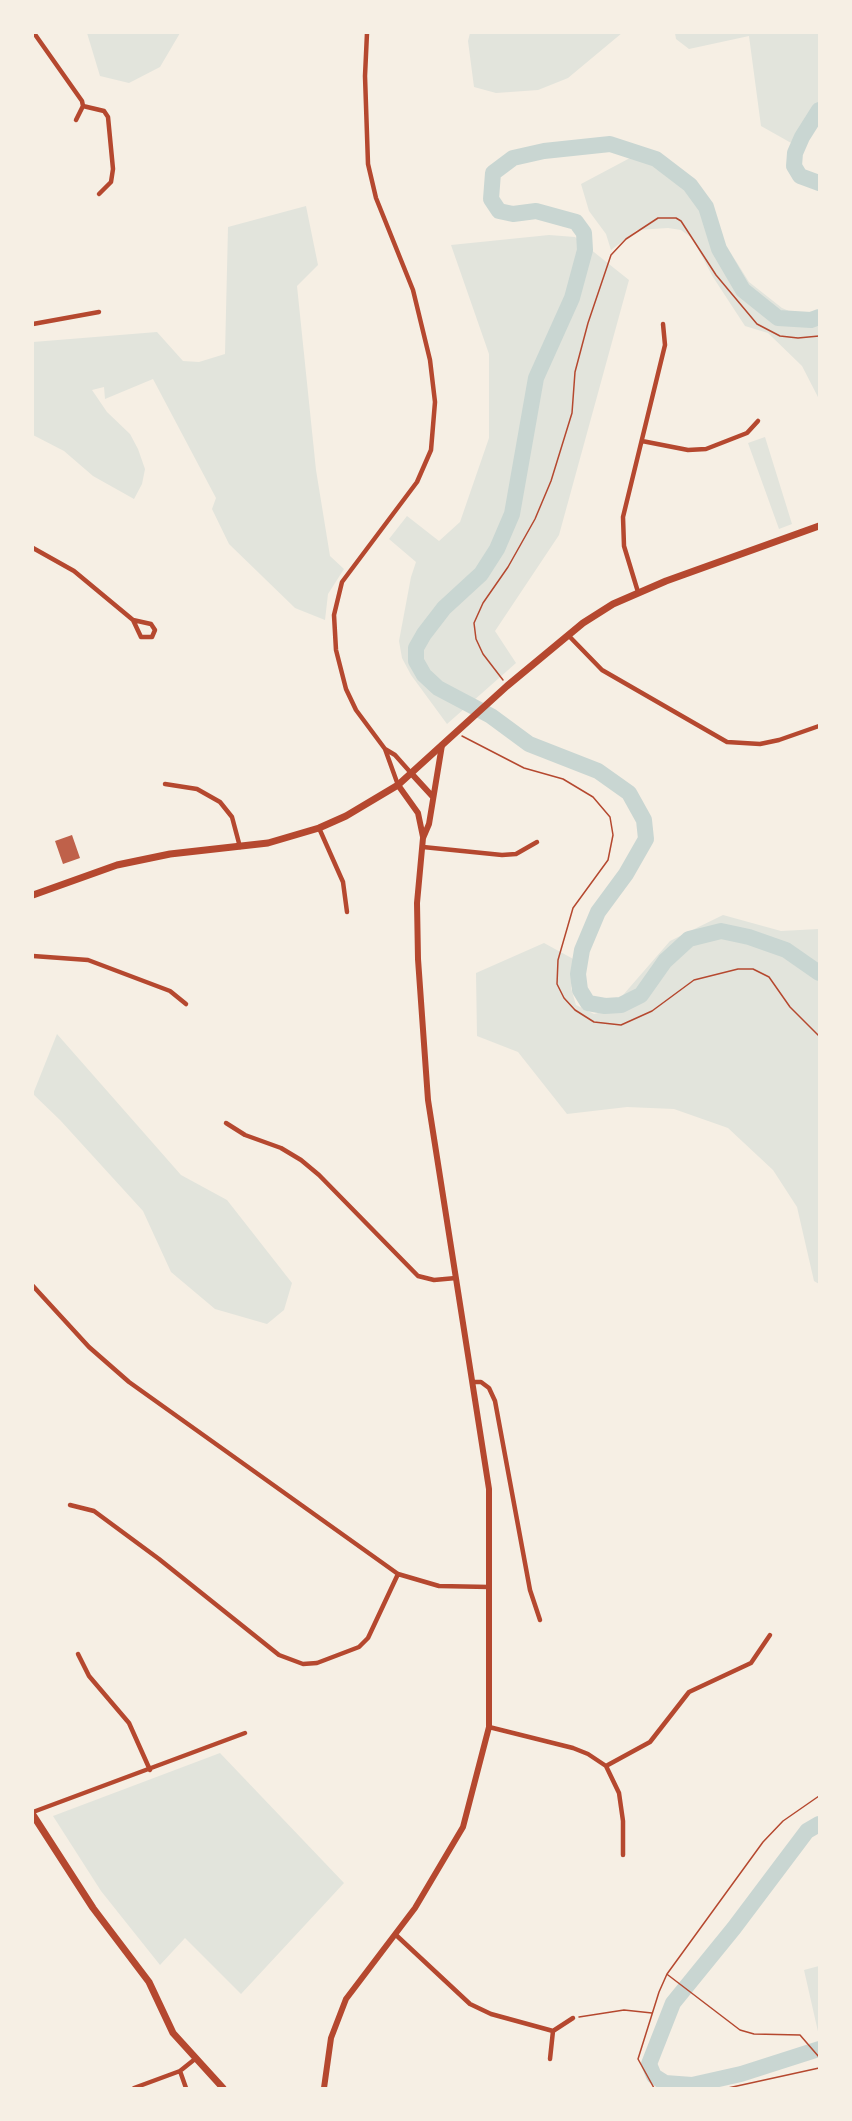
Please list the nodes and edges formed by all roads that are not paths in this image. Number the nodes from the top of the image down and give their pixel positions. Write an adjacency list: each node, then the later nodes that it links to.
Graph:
1 (34, 33): 3 (street)
2 (367, 33): 18 (street)
3 (83, 106): 4 (street); 5 (street)
4 (75, 120)
5 (99, 194)
6 (99, 312): 7 (street)
7 (33, 324)
8 (663, 324): 10 (street)
9 (758, 421): 10 (street)
10 (642, 441): 13 (street)
11 (819, 526): 13 (main road)
12 (33, 548): 14 (street)
13 (638, 592): 15 (main road)
14 (133, 620): 14 (street)
15 (568, 635): 16 (street); 17 (main road)
16 (819, 726)
17 (442, 745): 19 (main road); 22 (street)
18 (385, 749): 19 (street); 21 (street)
19 (411, 773): 21 (main road); 22 (street)
20 (165, 784): 26 (street)
21 (398, 785): 23 (main road); 24 (street)
22 (433, 797): 24 (street)
23 (319, 828): 26 (main road); 29 (street)
24 (423, 838): 27 (street)
25 (537, 842): 27 (street)
26 (240, 847): 28 (main road)
27 (423, 847): 33 (street)
28 (33, 895)
29 (347, 912)
30 (33, 956): 31 (street)
31 (186, 1004)
32 (226, 1123): 33 (street)
33 (456, 1278): 35 (street)
34 (33, 1286): 37 (street)
35 (473, 1382): 38 (street); 39 (street)
36 (70, 1505): 37 (street)
37 (398, 1574): 38 (street)
38 (489, 1587): 42 (street)
39 (540, 1620)
40 (770, 1635): 44 (street)
41 (78, 1654): 45 (street)
42 (489, 1727): 44 (street); 48 (street)
43 (245, 1733): 45 (street)
44 (606, 1766): 47 (street)
45 (150, 1770): 46 (street)
46 (33, 1814): 51 (main road)
47 (623, 1855)
48 (396, 1935): 50 (street); 57 (street)
49 (573, 2018): 50 (street)
50 (553, 2031): 52 (street)
51 (195, 2059): 53 (street); 56 (main road)
52 (550, 2059)
53 (180, 2071): 54 (street); 55 (street)
54 (134, 2088)
55 (186, 2088)
56 (223, 2088)
57 (324, 2088)

